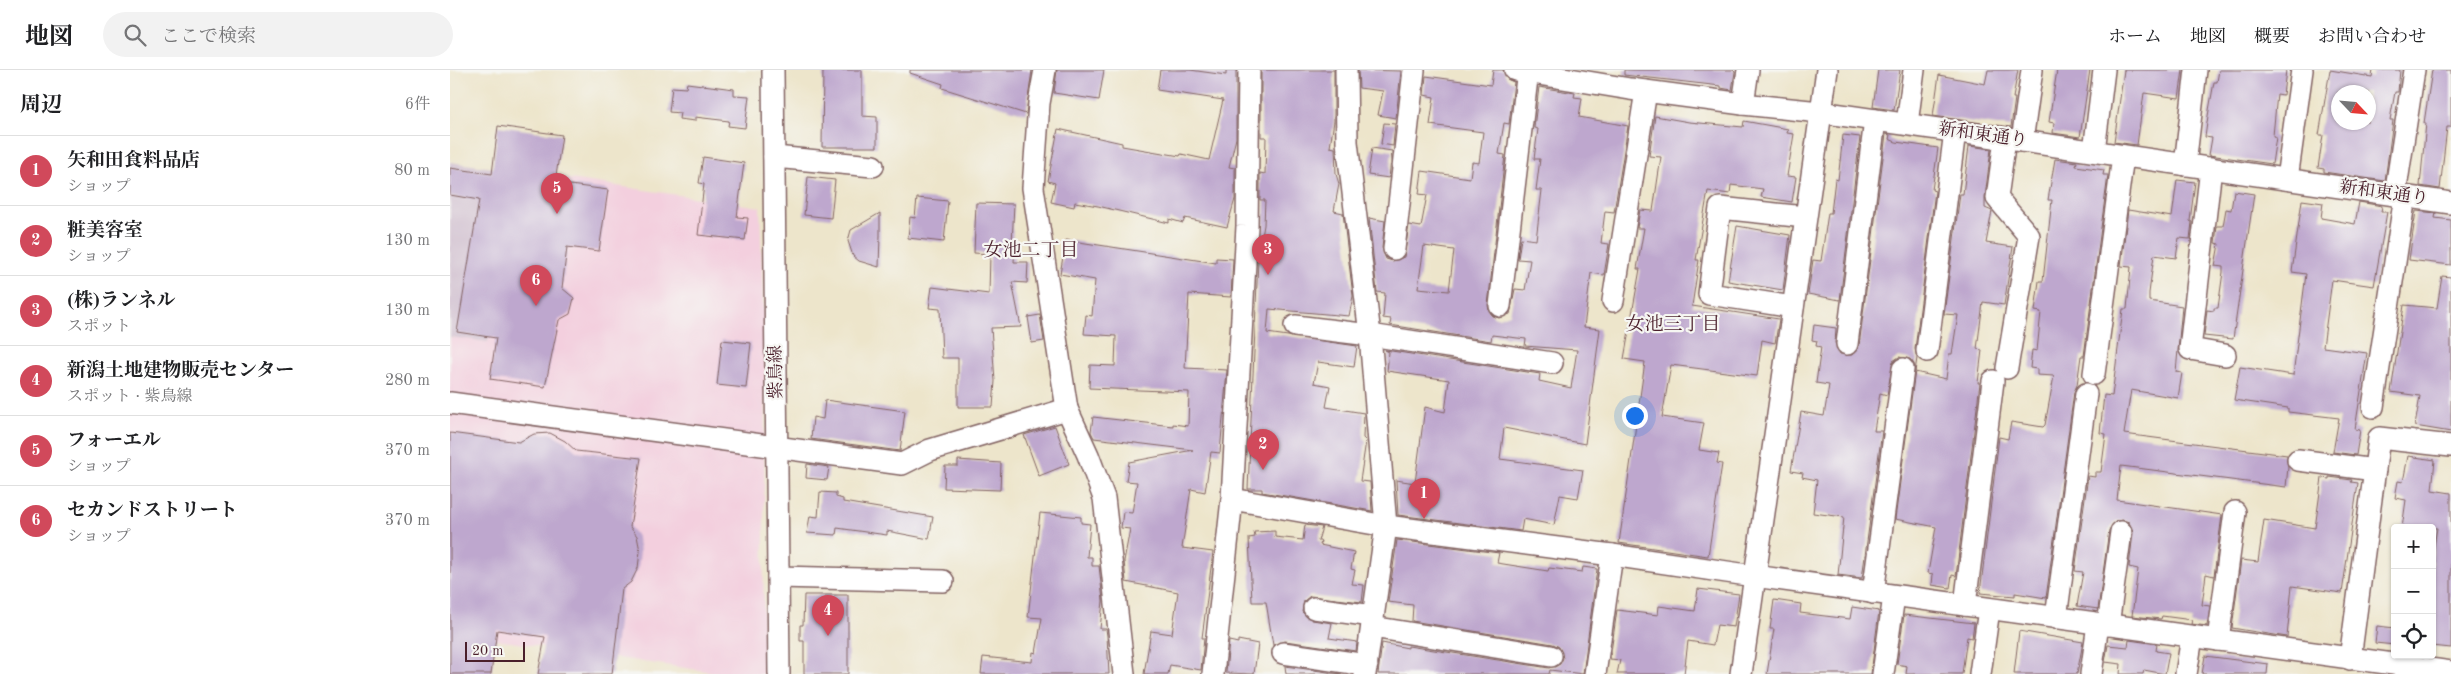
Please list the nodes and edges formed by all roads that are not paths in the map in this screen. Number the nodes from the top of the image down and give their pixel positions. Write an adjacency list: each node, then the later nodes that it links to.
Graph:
1 (773, 70): 24 (street, 紫鳥線)
2 (1045, 70): 47 (street)
3 (1249, 70): 52 (street)
4 (1346, 70): 37 (street)
5 (1414, 70): 32 (street)
6 (1748, 70): 16 (street)
7 (1827, 70): 17 (street)
8 (1914, 70): 19 (street)
9 (2032, 70): 21 (street)
10 (2104, 70): 22 (street)
11 (2196, 70): 25 (street)
12 (2302, 70): 28 (street)
13 (2414, 70): 29 (street)
14 (1524, 71): 15 (street, 新和東通り); 34 (street)
15 (1636, 83): 16 (street, 新和東通り); 33 (street)
16 (1743, 104): 17 (street, 新和東通り)
17 (1820, 112): 18 (street, 新和東通り); 31 (street)
18 (1875, 120): 19 (street, 新和東通り); 38 (street)
19 (1907, 124): 20 (street, 新和東通り)
20 (1955, 131): 21 (street, 新和東通り); 39 (street)
21 (2013, 140): 22 (street, 新和東通り); 61 (street)
22 (2094, 152): 23 (street, 新和東通り)
23 (2123, 156): 25 (street, 新和東通り); 43 (street)
24 (774, 157): 26 (street); 49 (street, 紫鳥線)
25 (2185, 164): 27 (street, 新和東通り)
26 (873, 166)
27 (2211, 168): 28 (street, 新和東通り); 40 (street)
28 (2287, 179): 29 (street, 新和東通り)
29 (2400, 196): 30 (street, 新和東通り); 46 (street)
30 (2451, 203)
31 (1805, 217): 35 (street); 35 (street)
32 (1394, 249)
33 (1613, 302)
34 (1500, 306)
35 (1793, 307): 57 (street)
36 (1295, 326): 37 (street)
37 (1370, 335): 41 (street); 54 (street)
38 (1847, 344)
39 (1927, 351)
40 (2225, 355)
41 (1552, 363)
42 (1903, 369): 60 (street)
43 (2094, 374)
44 (2086, 394): 64 (street)
45 (450, 403): 49 (street)
46 (2373, 406)
47 (1066, 409): 49 (street); 76 (street)
48 (2451, 446): 51 (street)
49 (776, 448): 58 (street, 紫鳥線)
50 (2298, 460): 51 (street)
51 (2375, 470): 71 (street)
52 (1232, 499): 54 (street); 77 (street)
53 (2235, 512): 68 (street)
54 (1386, 526): 56 (street); 65 (street)
55 (2121, 532): 66 (street)
56 (1612, 555): 57 (street); 78 (street)
57 (1754, 576): 60 (street); 79 (street)
58 (778, 577): 59 (street); 75 (street, 紫鳥線)
59 (944, 581)
60 (1883, 594): 61 (street); 80 (street)
61 (1965, 605): 63 (street)
62 (1314, 608): 65 (street)
63 (1989, 609): 64 (street); 81 (street)
64 (2056, 618): 66 (street)
65 (1373, 622): 70 (street); 72 (street)
66 (2103, 624): 67 (street); 82 (street)
67 (2192, 637): 68 (street); 83 (street)
68 (2218, 640): 71 (street)
69 (1283, 653): 72 (street)
70 (1551, 656)
71 (2350, 658): 73 (street)
72 (1366, 669)
73 (2412, 671): 74 (street)
74 (2451, 672)
75 (780, 674)
76 (1124, 674)
77 (1213, 674)
78 (1595, 674)
79 (1741, 674)
80 (1883, 674)
81 (1980, 674)
82 (2091, 674)
83 (2186, 674)

